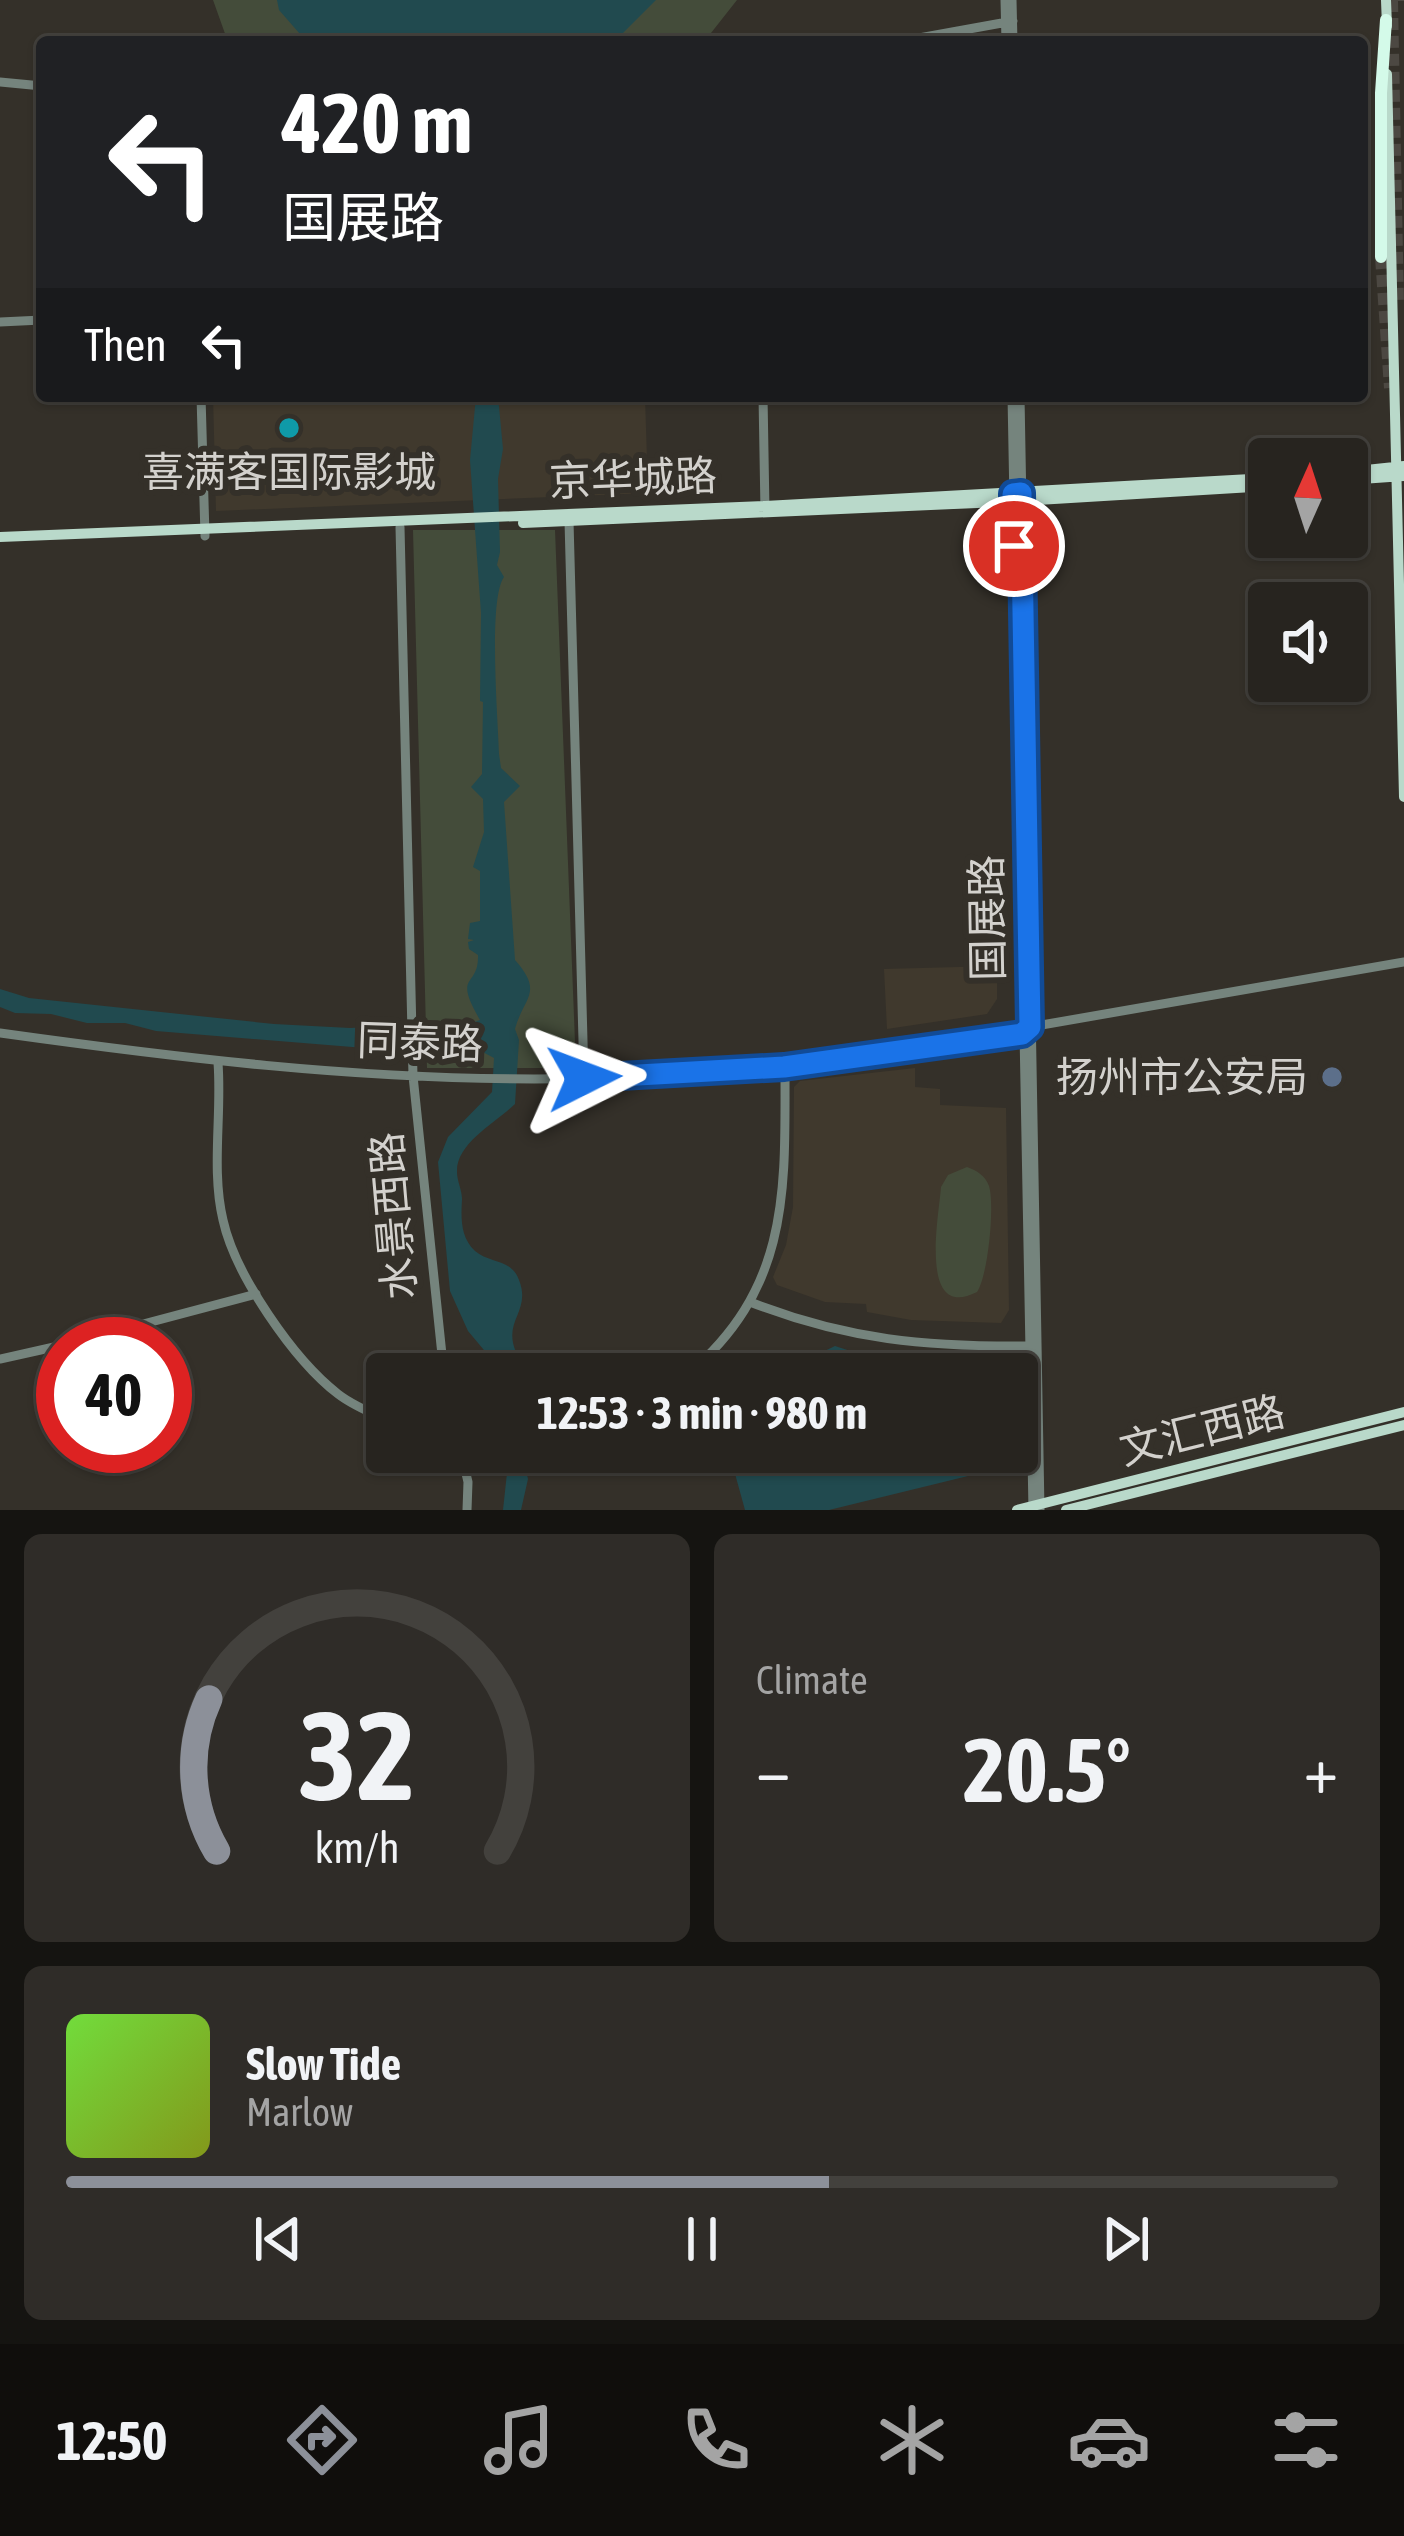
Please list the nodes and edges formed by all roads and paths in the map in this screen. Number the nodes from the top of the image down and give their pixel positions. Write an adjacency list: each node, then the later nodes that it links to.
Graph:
1 (1008, 0): 4 (street)
2 (1386, 0): 3 (main road)
3 (1386, 20): 9 (highway); 15 (main road)
4 (1009, 22): 5 (street); 6 (street)
5 (931, 36)
6 (1010, 36)
7 (0, 82): 8 (street)
8 (36, 85)
9 (1381, 257)
10 (36, 320): 11 (street)
11 (0, 322)
12 (201, 402): 24 (street)
13 (763, 402): 19 (street)
14 (1016, 402): 18 (street, 国展路)
15 (1399, 471): 16 (main road); 26 (main road)
16 (1368, 474)
17 (1248, 483): 18 (main road, 京华城路)
18 (1017, 498): 19 (main road, 京华城路); 28 (street, 国展路)
19 (765, 510): 20 (main road, 京华城路); 21 (main road, 京华城路)
20 (512, 519): 21 (main road, 京华城路); 22 (main road, 京华城路)
21 (569, 521): 33 (street)
22 (456, 522): 23 (main road, 京华城路); 24 (main road, 京华城路)
23 (400, 527): 24 (main road, 京华城路); 32 (street, 水景西路)
24 (205, 532): 25 (main road, 京华城路)
25 (0, 541)
26 (1404, 797)
27 (1404, 962): 28 (street, 同泰路)
28 (1026, 1030): 31 (street, 同泰路); 37 (street, 国展路); 46 (street, 国展路)
29 (0, 1033): 30 (street, 同泰路)
30 (218, 1064): 32 (street, 同泰路); 34 (street)
31 (784, 1067): 33 (street, 同泰路); 35 (street)
32 (413, 1076): 33 (street, 同泰路); 39 (street, 水景西路)
33 (584, 1078)
34 (256, 1294): 36 (street); 42 (street)
35 (750, 1302): 37 (street); 40 (street)
36 (168, 1317)
37 (1030, 1346): 46 (street, 国展路)
38 (36, 1351): 41 (street)
39 (442, 1353)
40 (710, 1353)
41 (0, 1359)
42 (366, 1409)
43 (1404, 1412): 46 (main road, 文汇西路)
44 (1404, 1425): 49 (main road, 文汇西路)
45 (466, 1473): 47 (street)
46 (1037, 1508): 48 (main road, 文汇西路)
47 (466, 1510)
48 (1017, 1510)
49 (1066, 1510)

